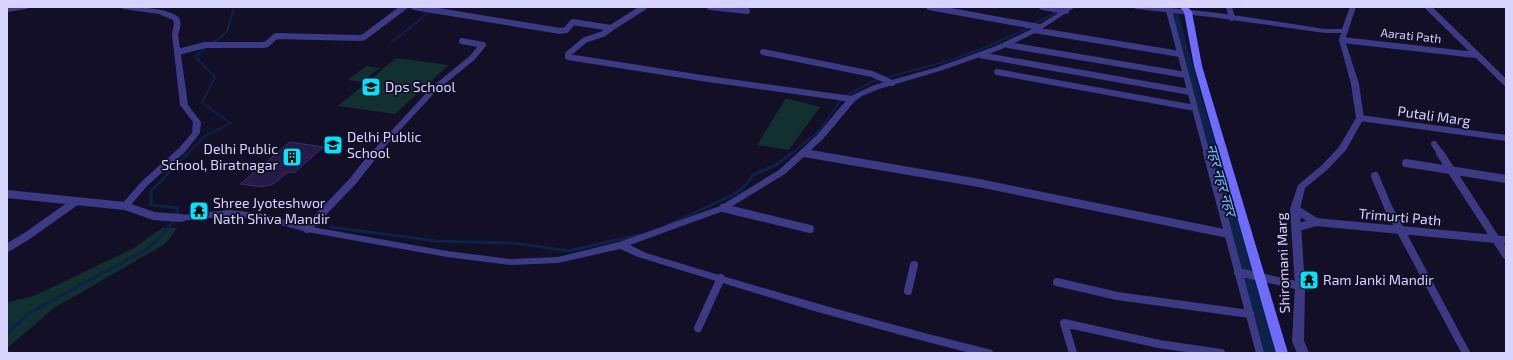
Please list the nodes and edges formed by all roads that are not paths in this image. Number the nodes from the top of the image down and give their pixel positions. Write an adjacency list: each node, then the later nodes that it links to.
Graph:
1 (26, 7): 15 (street)
2 (123, 7): 24 (street)
3 (404, 7): 24 (street)
4 (414, 7): 19 (street)
5 (644, 7): 19 (street)
6 (710, 7): 17 (street)
7 (929, 7): 20 (street)
8 (1042, 7): 13 (street)
9 (1136, 7): 14 (street)
10 (1228, 7): 18 (street)
11 (1354, 7): 21 (street)
12 (1428, 7): 28 (street)
13 (1069, 9): 20 (street)
14 (1170, 9): 16 (street); 26 (street)
15 (7, 10)
16 (1184, 10): 18 (street); 63 (main road)
17 (747, 11)
18 (1232, 18): 21 (street)
19 (611, 28): 34 (street)
20 (1037, 28): 23 (street); 26 (street)
21 (1344, 36): 28 (street, Aarati Path); 36 (street)
22 (462, 41): 52 (street)
23 (1008, 45): 27 (street); 30 (street)
24 (178, 52): 46 (street)
25 (763, 52): 31 (street)
26 (1180, 54): 30 (street)
27 (980, 55): 31 (street); 33 (street)
28 (1476, 55): 32 (street)
29 (997, 72): 35 (street)
30 (1186, 75): 33 (street)
31 (892, 82): 34 (street)
32 (1506, 83)
33 (1190, 92): 35 (street)
34 (852, 99): 39 (street)
35 (1195, 108): 55 (street)
36 (1360, 118): 37 (street, Putali Marg); 48 (street, Shiromani Marg)
37 (1506, 138)
38 (1434, 144): 41 (street)
39 (802, 153): 47 (street); 55 (street)
40 (1406, 162): 41 (street)
41 (1450, 170): 43 (street); 56 (street)
42 (1374, 176): 54 (street)
43 (1506, 179)
44 (7, 194): 45 (street)
45 (75, 202): 46 (street); 59 (street)
46 (125, 206): 49 (street)
47 (723, 208): 53 (street); 58 (street)
48 (1294, 208): 50 (street, Trimurti Path); 51 (street, Shiromani Marg)
49 (181, 218): 52 (street)
50 (1316, 222): 51 (street); 54 (street, Trimurti Path)
51 (1296, 228): 66 (street, Shiromani Marg)
52 (307, 229): 58 (street)
53 (810, 229)
54 (1401, 231): 56 (street, Trimurti Path); 76 (street)
55 (1228, 234): 62 (street)
56 (1495, 238): 57 (street, Trimurti Path); 60 (street)
57 (1506, 240)
58 (621, 246): 64 (street)
59 (7, 248)
60 (1506, 256)
61 (914, 265): 67 (street)
62 (1238, 272): 63 (street); 68 (street)
63 (1260, 277): 66 (street); 74 (main road)
64 (721, 278): 69 (street); 70 (street)
65 (1057, 282): 68 (street)
66 (1300, 286): 75 (street, Shiromani Marg)
67 (908, 291)
68 (1250, 314): 73 (street)
69 (698, 328)
70 (988, 353)
71 (1073, 353): 72 (street)
72 (1221, 353)
73 (1260, 353)
74 (1282, 353)
75 (1303, 353)
76 (1466, 353)

